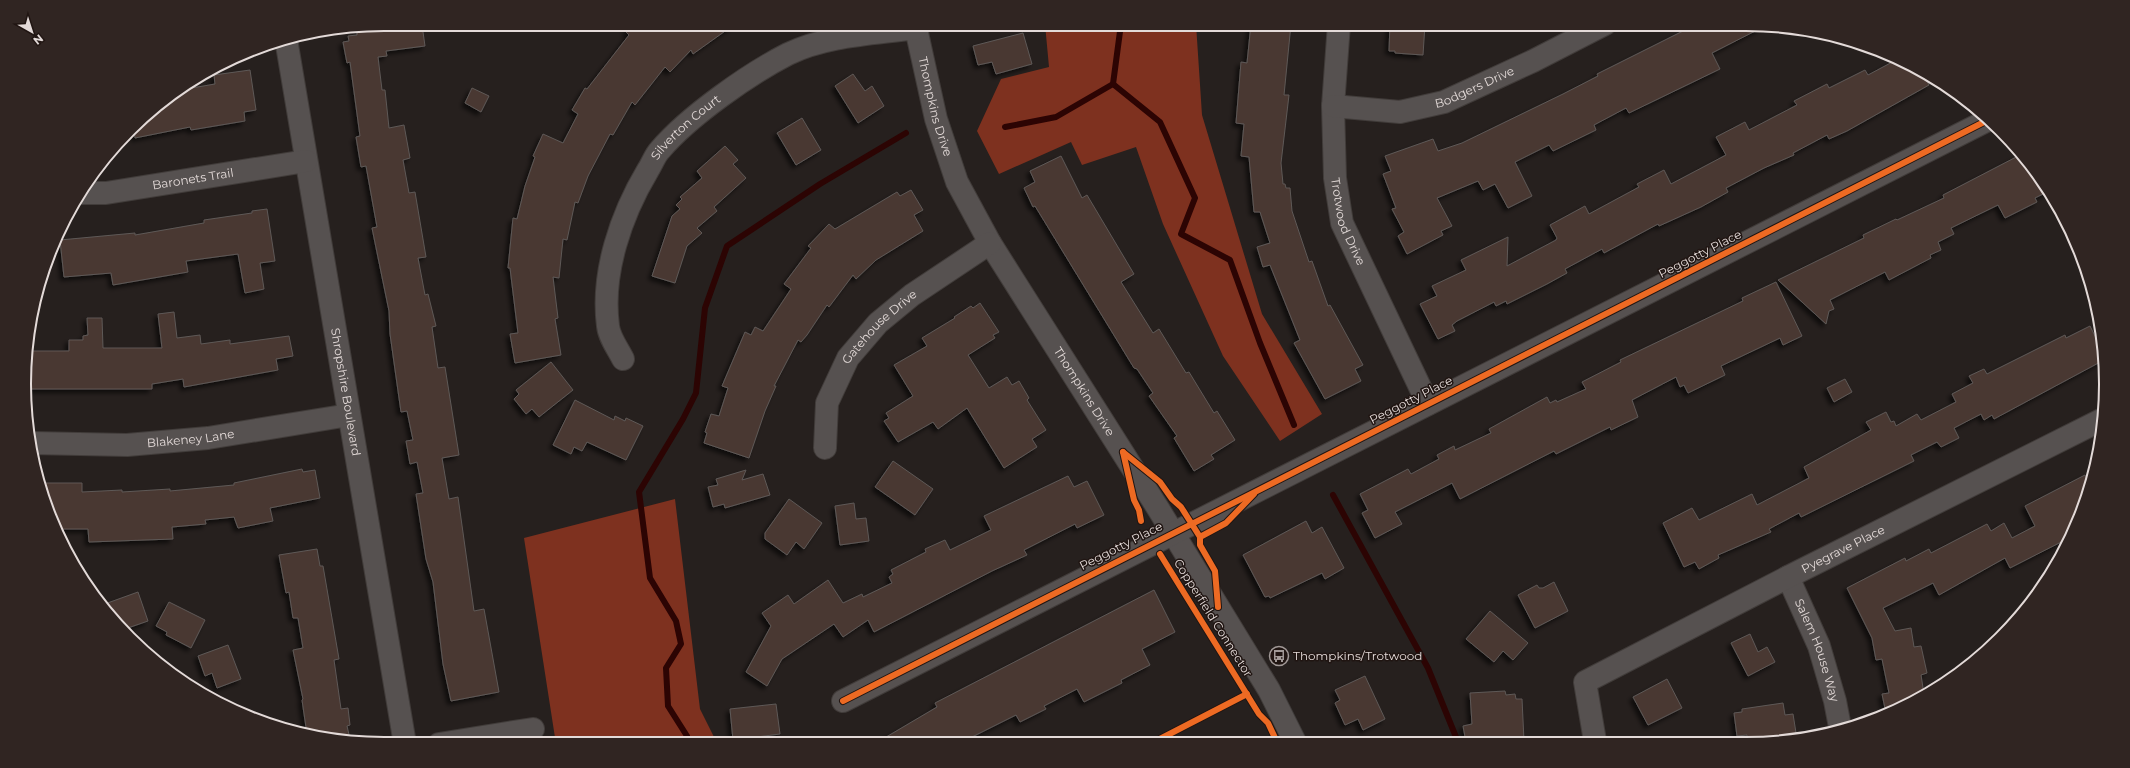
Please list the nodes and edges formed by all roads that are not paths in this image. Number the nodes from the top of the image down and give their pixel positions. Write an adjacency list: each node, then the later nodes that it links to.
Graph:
1 (885, 31): 11 (street, Silverton Court)
2 (916, 31): 10 (street, Thompkins Drive)
3 (1338, 31): 6 (street, Trotwood Drive)
4 (1591, 31): 6 (street, Bodgers Drive)
5 (287, 45): 8 (street, Shropshire Boulevard)
6 (1333, 106): 12 (street, Trotwood Drive)
7 (1983, 123): 12 (street, Peggotty Place)
8 (306, 161): 9 (street, Baronets Trail); 13 (street, Shropshire Boulevard)
9 (87, 193)
10 (990, 243): 16 (street, Gatehouse Drive); 17 (street, Thompkins Drive)
11 (623, 359)
12 (1428, 404): 17 (street, Peggotty Place)
13 (349, 415): 15 (street, Blakeney Lane); 22 (street, Shropshire Boulevard)
14 (2097, 422): 18 (street, Pyegrave Place)
15 (36, 444)
16 (825, 448)
17 (1173, 532): 19 (street, Peggotty Place); 24 (street, Thompkins Drive)
18 (1788, 577): 20 (street, Salem House Way); 25 (street, Pyegrave Place)
19 (843, 701)
20 (1839, 724)
21 (533, 729): 23 (street)
22 (404, 737)
23 (483, 737)
24 (1292, 737)
25 (1594, 737)

